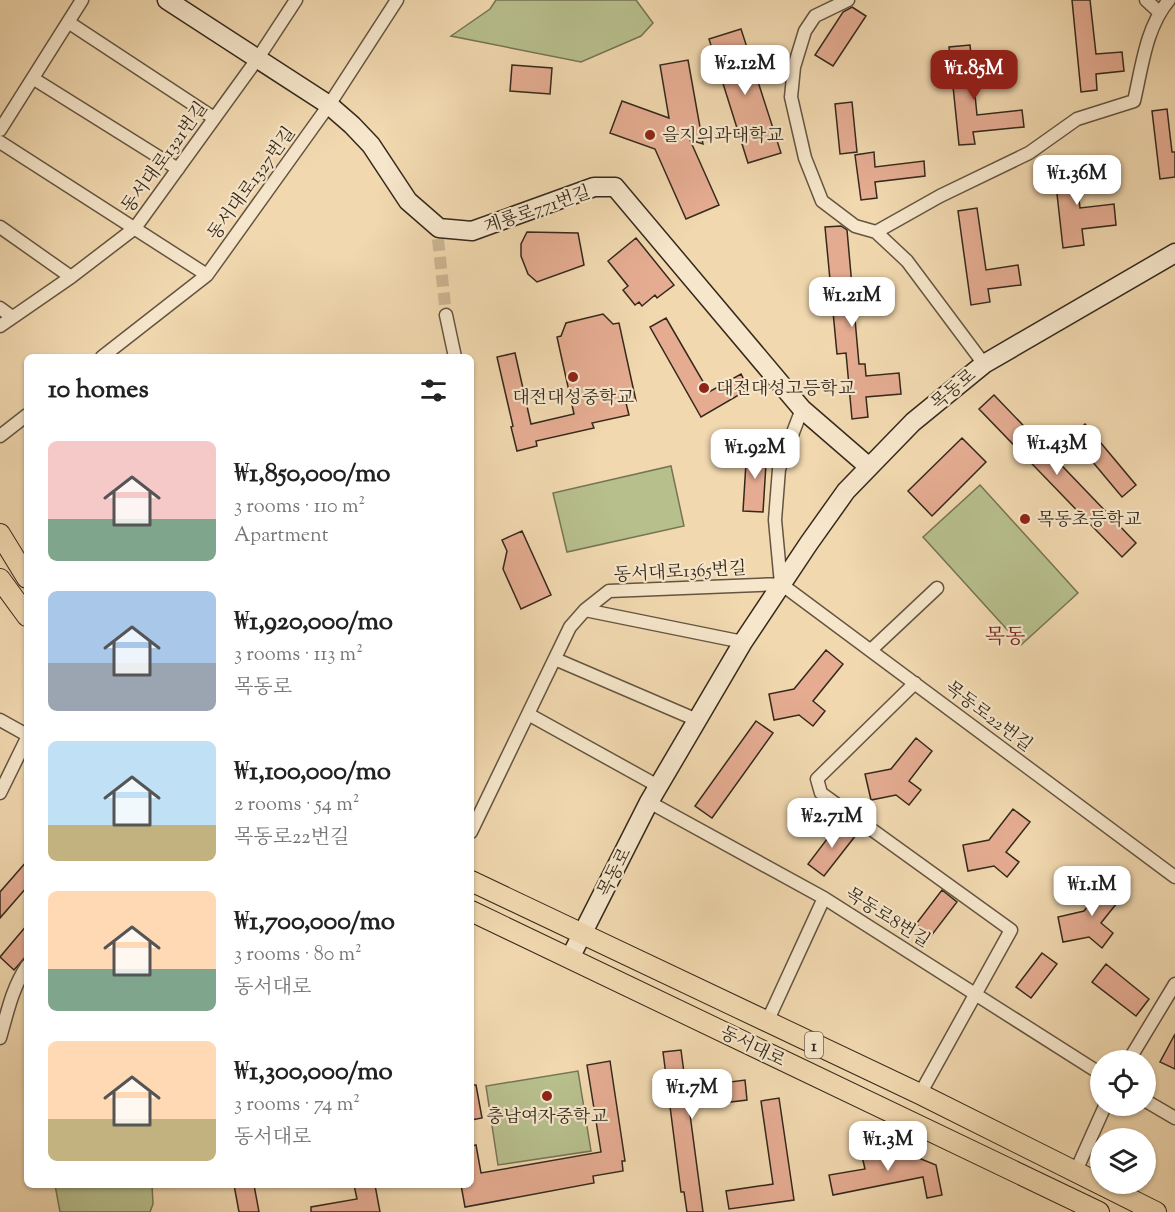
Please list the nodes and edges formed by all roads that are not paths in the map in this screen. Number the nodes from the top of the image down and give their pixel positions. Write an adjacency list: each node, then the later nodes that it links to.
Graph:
1 (82, 0): 9 (street)
2 (167, 0): 10 (main road, 계룡로771번길)
3 (397, 0): 12 (street, 동서대로1327번길)
4 (848, 0): 19 (street)
5 (1146, 0): 8 (street)
6 (1169, 0): 8 (street)
7 (293, 1): 10 (street, 동서대로1321번길)
8 (1159, 12): 19 (street)
9 (68, 22): 11 (street); 13 (street)
10 (258, 58): 12 (main road, 계룡로771번길); 13 (street, 동서대로1321번길)
11 (34, 79): 14 (street); 16 (street)
12 (329, 105): 21 (street, 동서대로1327번길); 30 (main road, 계룡로771번길)
13 (214, 118): 16 (street, 동서대로1321번길)
14 (0, 130)
15 (0, 142): 18 (street)
16 (178, 169): 18 (street, 동서대로1321번길)
17 (0, 227): 22 (street)
18 (135, 228): 21 (street); 22 (street, 동서대로1321번길)
19 (876, 232): 29 (street)
20 (1175, 253): 29 (main road, 목동로)
21 (207, 274): 27 (street, 동서대로1327번길)
22 (71, 276): 25 (street, 동서대로1321번길)
23 (0, 308): 25 (street)
24 (446, 315): 28 (street)
25 (11, 316): 26 (street, 동서대로1321번길)
26 (0, 326)
27 (106, 354)
28 (454, 354)
29 (984, 364): 33 (main road, 목동로)
30 (801, 409): 33 (main road, 계룡로771번길); 37 (street)
31 (24, 417): 32 (street)
32 (0, 436)
33 (869, 467): 37 (main road, 목동로)
34 (0, 534): 35 (main road)
35 (24, 573)
36 (0, 579): 40 (main road)
37 (781, 584): 39 (street, 동서대로1365번길); 41 (main road, 목동로); 42 (street, 목동로22번길)
38 (937, 588): 42 (street)
39 (585, 610): 41 (street); 43 (street, 동서대로1365번길)
40 (24, 612)
41 (743, 642): 47 (main road, 목동로)
42 (871, 650): 44 (street, 목동로22번길)
43 (555, 659): 45 (street, 동서대로1365번길); 47 (street)
44 (915, 683): 53 (street, 목동로22번길); 61 (street)
45 (528, 714): 51 (street); 52 (street, 동서대로1365번길)
46 (0, 720): 48 (street)
47 (697, 720): 51 (main road, 목동로)
48 (24, 734)
49 (24, 742): 50 (street)
50 (0, 793)
51 (654, 794): 55 (street, 목동로8번길); 57 (main road, 목동로)
52 (474, 826)
53 (1175, 877)
54 (474, 882): 57 (main road, 동서대로 / 1)
55 (824, 898): 61 (street, 목동로8번길); 63 (street, 동서대로)
56 (474, 911): 58 (main road, 동서대로 / 1)
57 (582, 934): 58 (main road, 목동로); 63 (main road, 동서대로 / 1)
58 (570, 958): 72 (main road, 동서대로 / 1)
59 (24, 971): 62 (street)
60 (1175, 984): 65 (street)
61 (976, 993): 66 (street, 목동로8번길); 67 (street)
62 (5, 999): 64 (street)
63 (767, 1022): 67 (main road, 동서대로 / 1)
64 (0, 1038)
65 (1135, 1050)
66 (1090, 1067)
67 (920, 1094): 71 (main road, 동서대로 / 1)
68 (1156, 1107): 70 (street)
69 (1101, 1116): 71 (street)
70 (1175, 1118)
71 (1075, 1173): 73 (main road, 동서대로 / 1)
72 (1099, 1212)
73 (1156, 1212)

